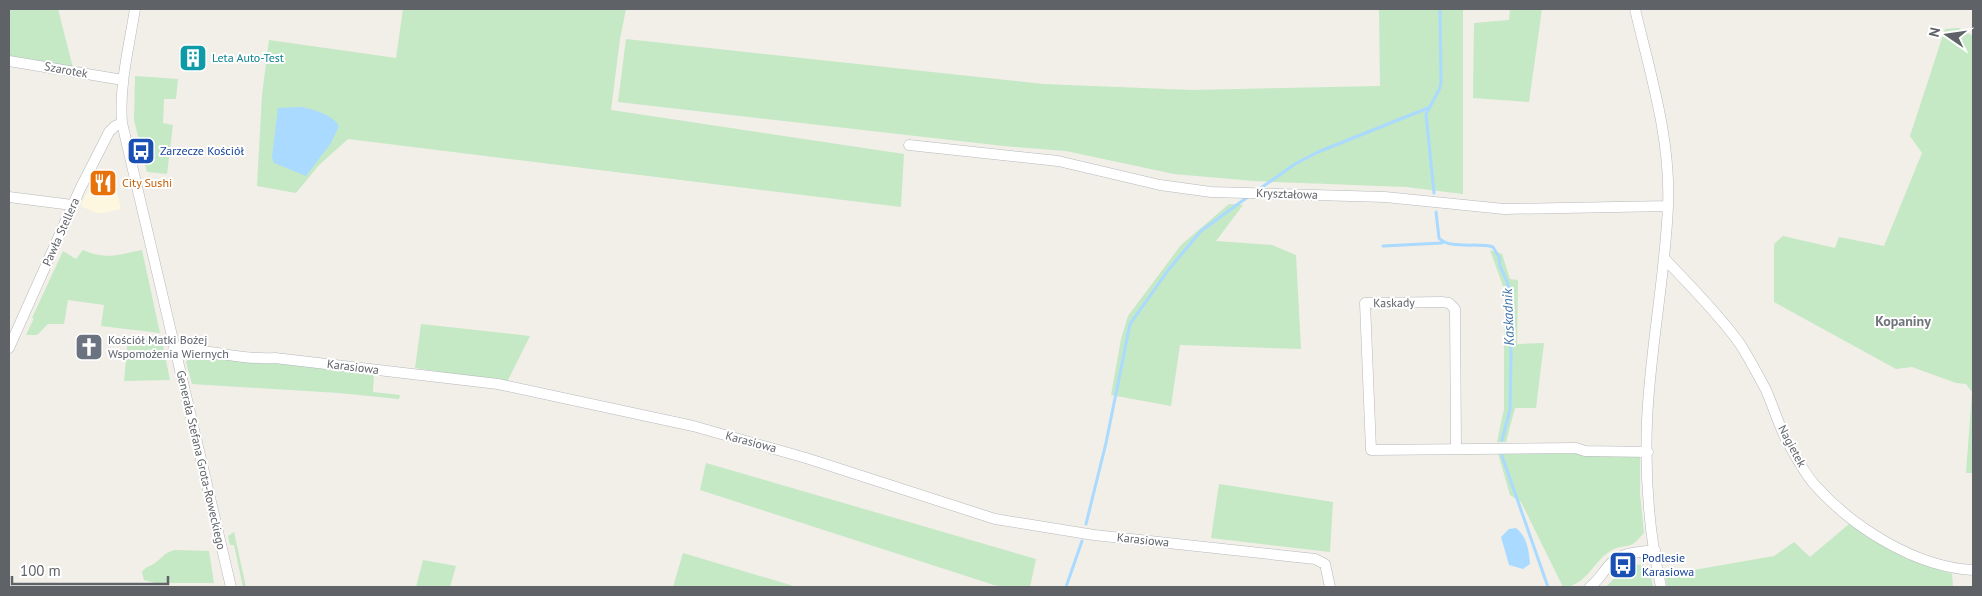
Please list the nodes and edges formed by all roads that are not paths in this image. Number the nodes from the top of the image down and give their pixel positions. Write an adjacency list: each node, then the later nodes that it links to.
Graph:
1 (135, 9): 4 (street, Generała Stefana Grota-Roweckiego)
2 (1636, 9): 9 (street)
3 (9, 60): 4 (street, Szarotek)
4 (123, 80): 5 (street, Generała Stefana Grota-Roweckiego)
5 (122, 124): 8 (street, Pawła Stellera); 12 (street, Generała Stefana Grota-Roweckiego)
6 (909, 145): 9 (street, Kryształowa)
7 (9, 197): 8 (street)
8 (72, 205): 11 (street, Pawła Stellera)
9 (1668, 206): 10 (street)
10 (1664, 259): 14 (street); 16 (street, Nagietek)
11 (9, 348)
12 (174, 348): 17 (street, Generała Stefana Grota-Roweckiego); 18 (street, Karasiowa)
13 (1456, 448): 13 (street, Kaskady); 14 (street, Kaskady)
14 (1648, 452): 15 (street)
15 (1655, 550): 19 (street); 20 (street)
16 (1973, 570)
17 (231, 587)
18 (1330, 587)
19 (1590, 587)
20 (1661, 587)

